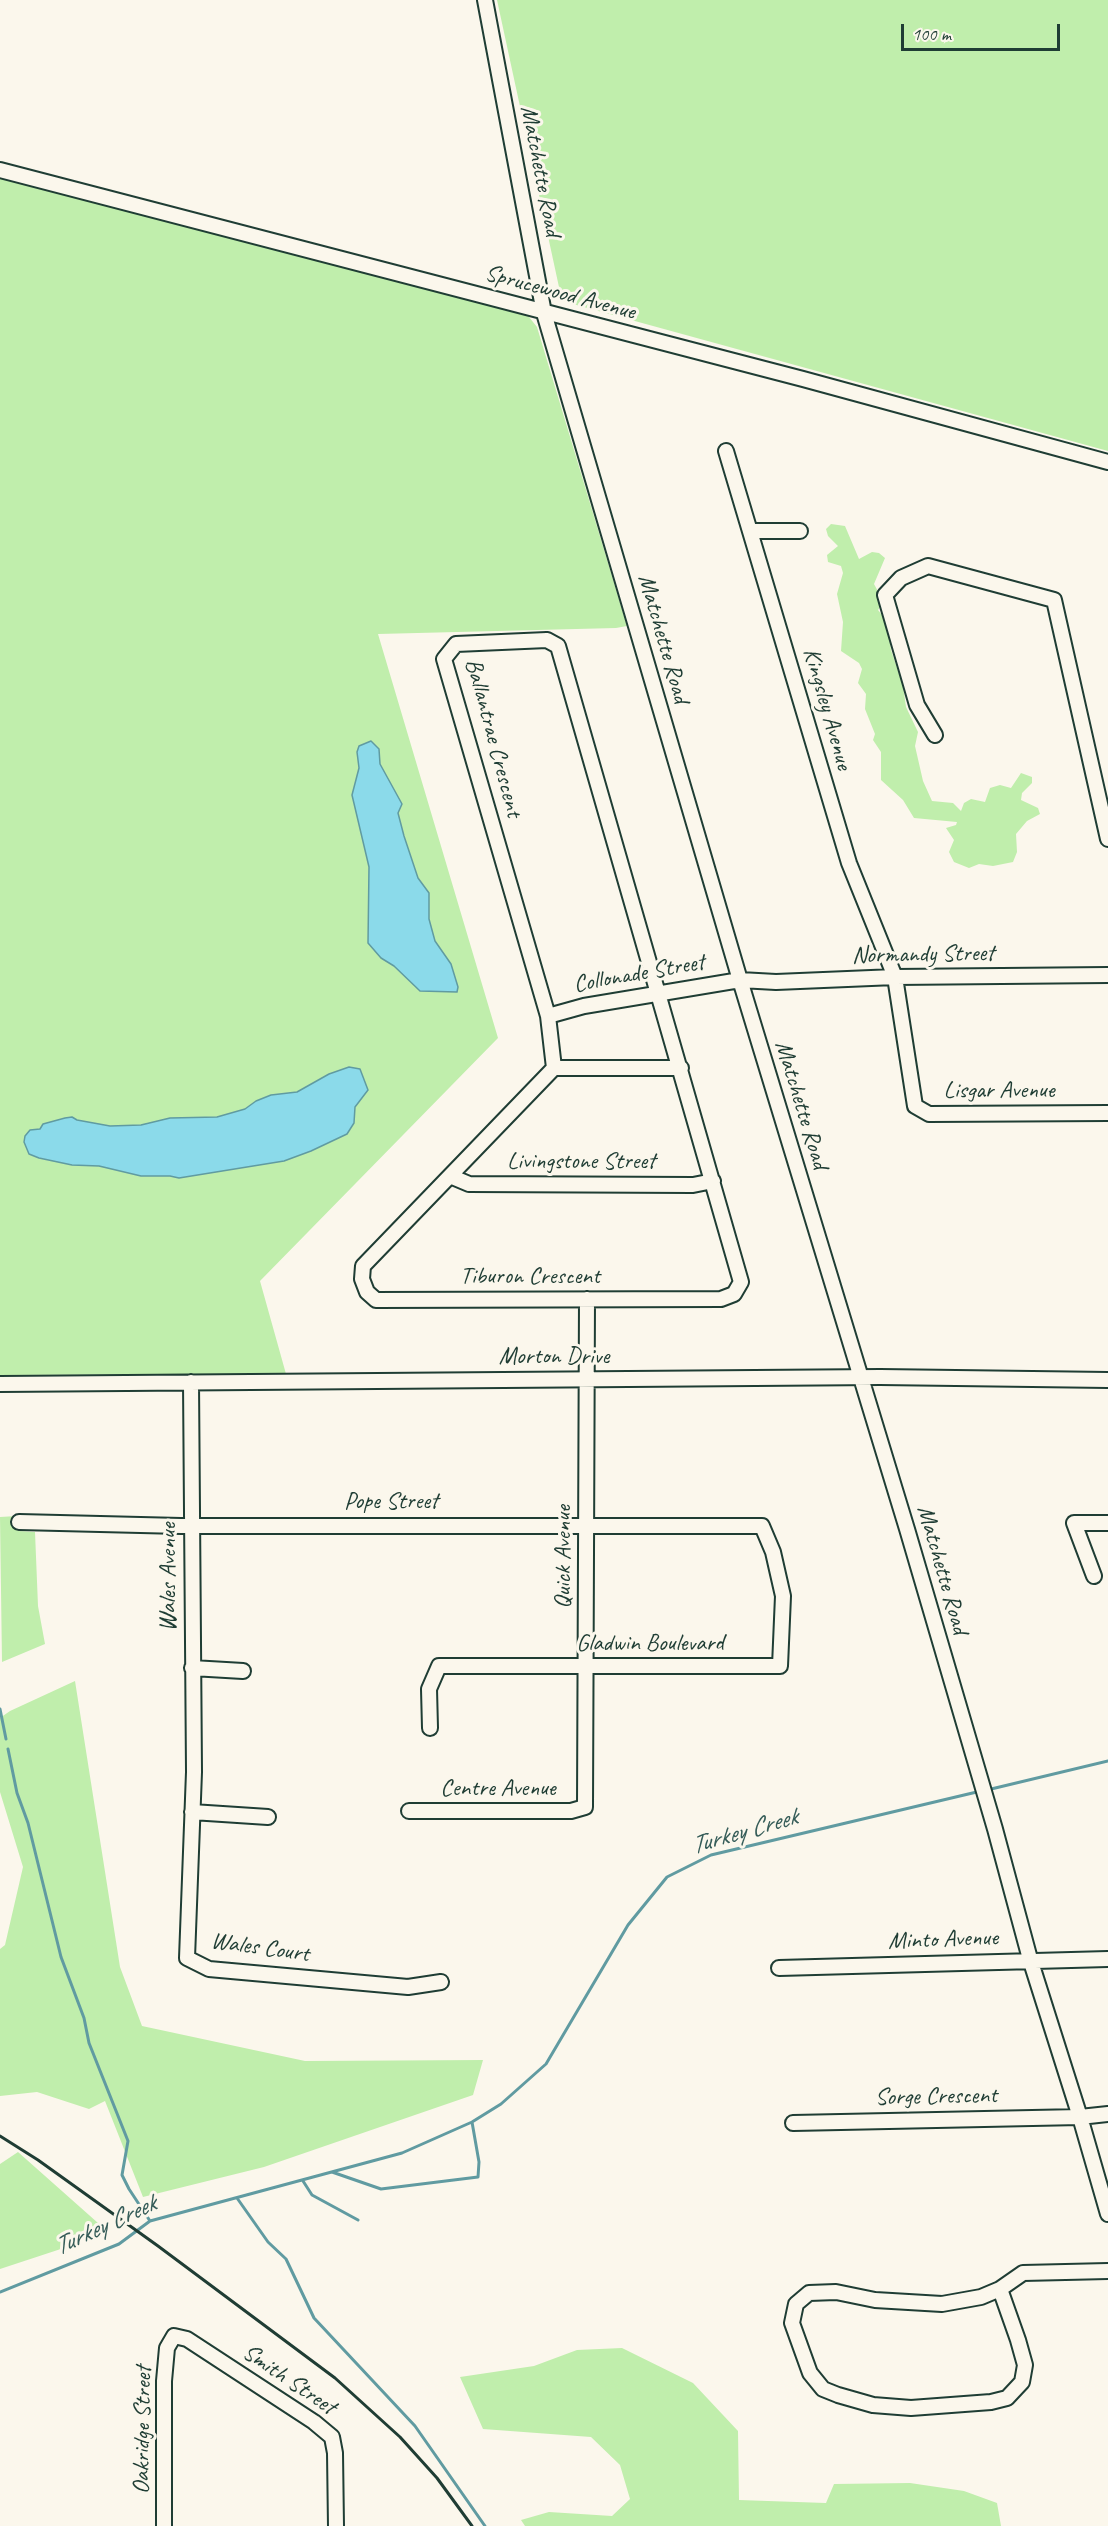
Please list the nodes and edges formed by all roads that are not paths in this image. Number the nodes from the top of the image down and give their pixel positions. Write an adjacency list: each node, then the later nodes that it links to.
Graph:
1 (485, 0): 3 (street, Matchette Road)
2 (0, 170): 3 (street, Sprucewood Avenue)
3 (544, 313): 5 (street, Sprucewood Avenue); 12 (street, Matchette Road)
4 (726, 451): 6 (street, Kingsley Avenue)
5 (1108, 462)
6 (751, 531): 7 (street); 11 (street, Kingsley Avenue)
7 (800, 531)
8 (935, 735): 9 (street)
9 (1108, 839)
10 (1108, 975): 11 (street, Normandy Street)
11 (895, 976): 12 (street, Normandy Street); 17 (street, Lisgar Avenue)
12 (740, 980): 13 (street, Collonade Street); 21 (street, Matchette Road)
13 (660, 992): 14 (street, Collonade Street); 14 (street, Ballantrae Crescent); 16 (street, Tiburon Crescent)
14 (548, 1016): 15 (street)
15 (554, 1068): 16 (street); 18 (street, Tiburon Crescent)
16 (681, 1068): 19 (street, Tiburon Crescent)
17 (1108, 1113)
18 (450, 1176): 19 (street, Livingstone Street); 20 (street, Tiburon Crescent)
19 (713, 1181): 20 (street, Tiburon Crescent)
20 (587, 1299): 22 (street, Quick Avenue)
21 (859, 1377): 22 (street, Morton Drive); 23 (street, Morton Drive); 41 (street, Matchette Road)
22 (585, 1379): 24 (street, Morton Drive); 28 (street, Quick Avenue)
23 (1108, 1380)
24 (191, 1382): 25 (street, Morton Drive); 29 (street, Wales Avenue)
25 (0, 1384)
26 (19, 1522): 29 (street, Pope Street)
27 (1108, 1523): 31 (street)
28 (586, 1524): 29 (street, Pope Street); 30 (street, Pope Street); 32 (street, Quick Avenue)
29 (192, 1525): 33 (street, Wales Avenue)
30 (762, 1526): 32 (street, Gladwin Boulevard)
31 (1094, 1576)
32 (587, 1666): 35 (street, Gladwin Boulevard); 37 (street, Quick Avenue)
33 (192, 1668): 34 (street); 36 (street, Wales Avenue)
34 (243, 1671)
35 (430, 1728)
36 (195, 1772): 39 (street, Wales Court)
37 (585, 1807): 38 (street, Centre Avenue)
38 (409, 1811)
39 (192, 1812): 40 (street); 44 (street, Wales Court)
40 (268, 1817)
41 (1030, 1959): 42 (street, Minto Avenue); 43 (street, Minto Avenue); 46 (street, Matchette Road)
42 (1108, 1959)
43 (779, 1968)
44 (441, 1982)
45 (1108, 2114): 46 (street, Sorge Crescent)
46 (1080, 2117): 47 (street, Sorge Crescent); 48 (street, Matchette Road)
47 (793, 2123)
48 (1108, 2214)
49 (1108, 2271): 50 (street)
50 (1000, 2289): 50 (street)
51 (174, 2336): 52 (street, Oakridge Street); 53 (street, Smith Street)
52 (165, 2526)
53 (336, 2526)

